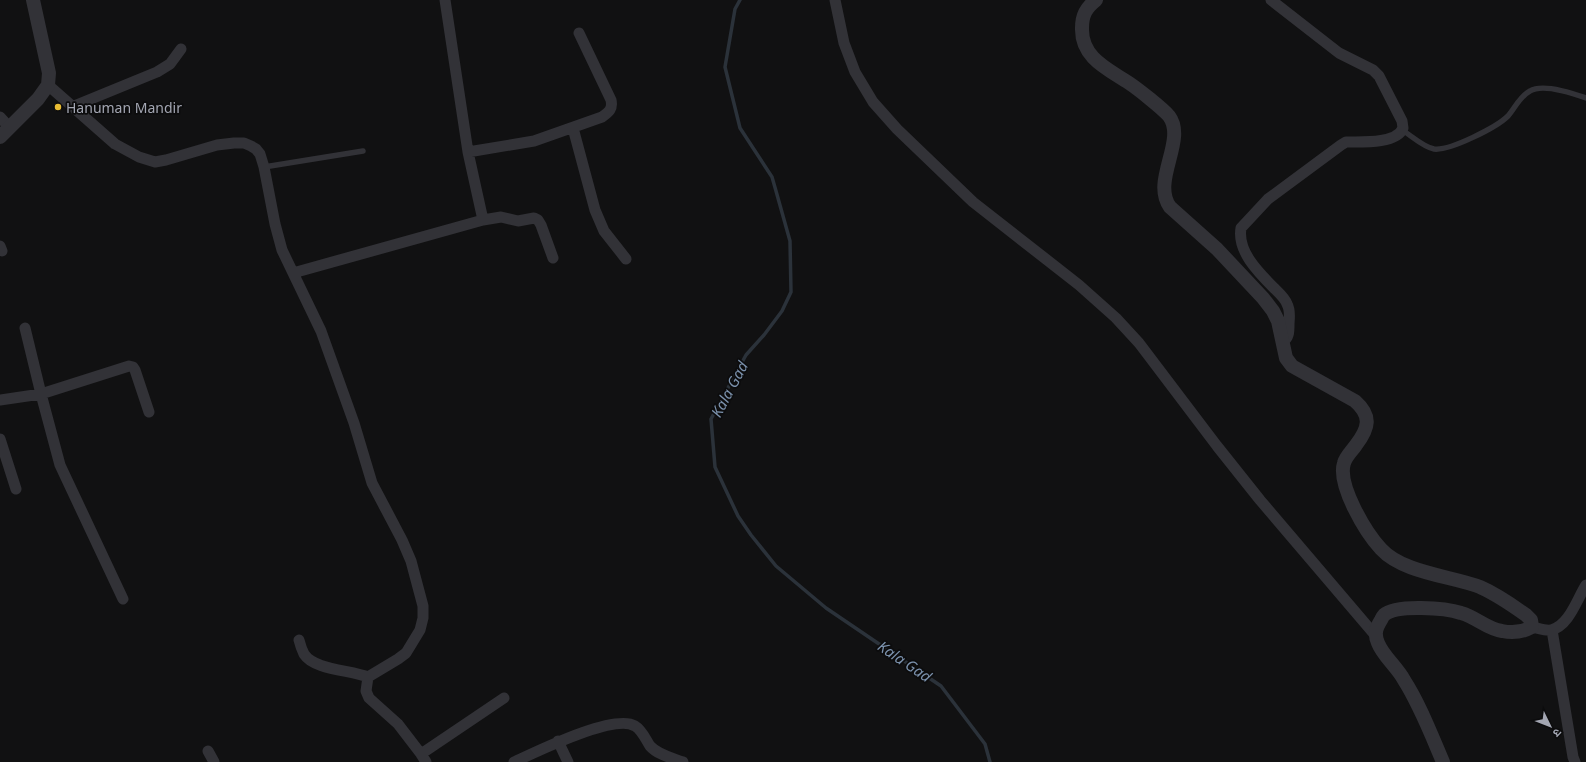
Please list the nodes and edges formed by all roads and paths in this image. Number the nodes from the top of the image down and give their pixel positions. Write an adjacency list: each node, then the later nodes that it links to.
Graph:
1 (33, 0): 8 (street)
2 (445, 0): 16 (street)
3 (835, 0): 33 (street)
4 (1096, 0): 23 (street)
5 (1272, 0): 13 (street)
6 (579, 33): 12 (street)
7 (181, 49): 10 (street)
8 (48, 85): 10 (street); 14 (street)
9 (1586, 98): 13 (lane)
10 (74, 106): 17 (street)
11 (0, 117): 14 (street)
12 (572, 128): 16 (street); 20 (street)
13 (1402, 130): 23 (street)
14 (5, 132)
15 (363, 151): 17 (lane)
16 (468, 152): 18 (street)
17 (264, 167): 21 (street)
18 (483, 220): 19 (street); 21 (street)
19 (553, 258)
20 (626, 259)
21 (293, 273): 35 (street)
22 (25, 328): 24 (street)
23 (1283, 342): 31 (street)
24 (41, 394): 25 (street); 26 (street); 30 (street)
25 (0, 400)
26 (149, 412)
27 (0, 438): 28 (street)
28 (16, 489)
29 (1586, 585): 32 (street)
30 (123, 599)
31 (1532, 627): 32 (street); 33 (street)
32 (1552, 630): 45 (street)
33 (1375, 635): 44 (street)
34 (298, 640): 35 (street)
35 (368, 676): 39 (street)
36 (504, 698): 39 (street)
37 (558, 741): 41 (street); 42 (street); 43 (street)
38 (208, 751): 40 (street)
39 (423, 758)
40 (214, 762)
41 (514, 762)
42 (568, 762)
43 (683, 762)
44 (1443, 762)
45 (1575, 762)

